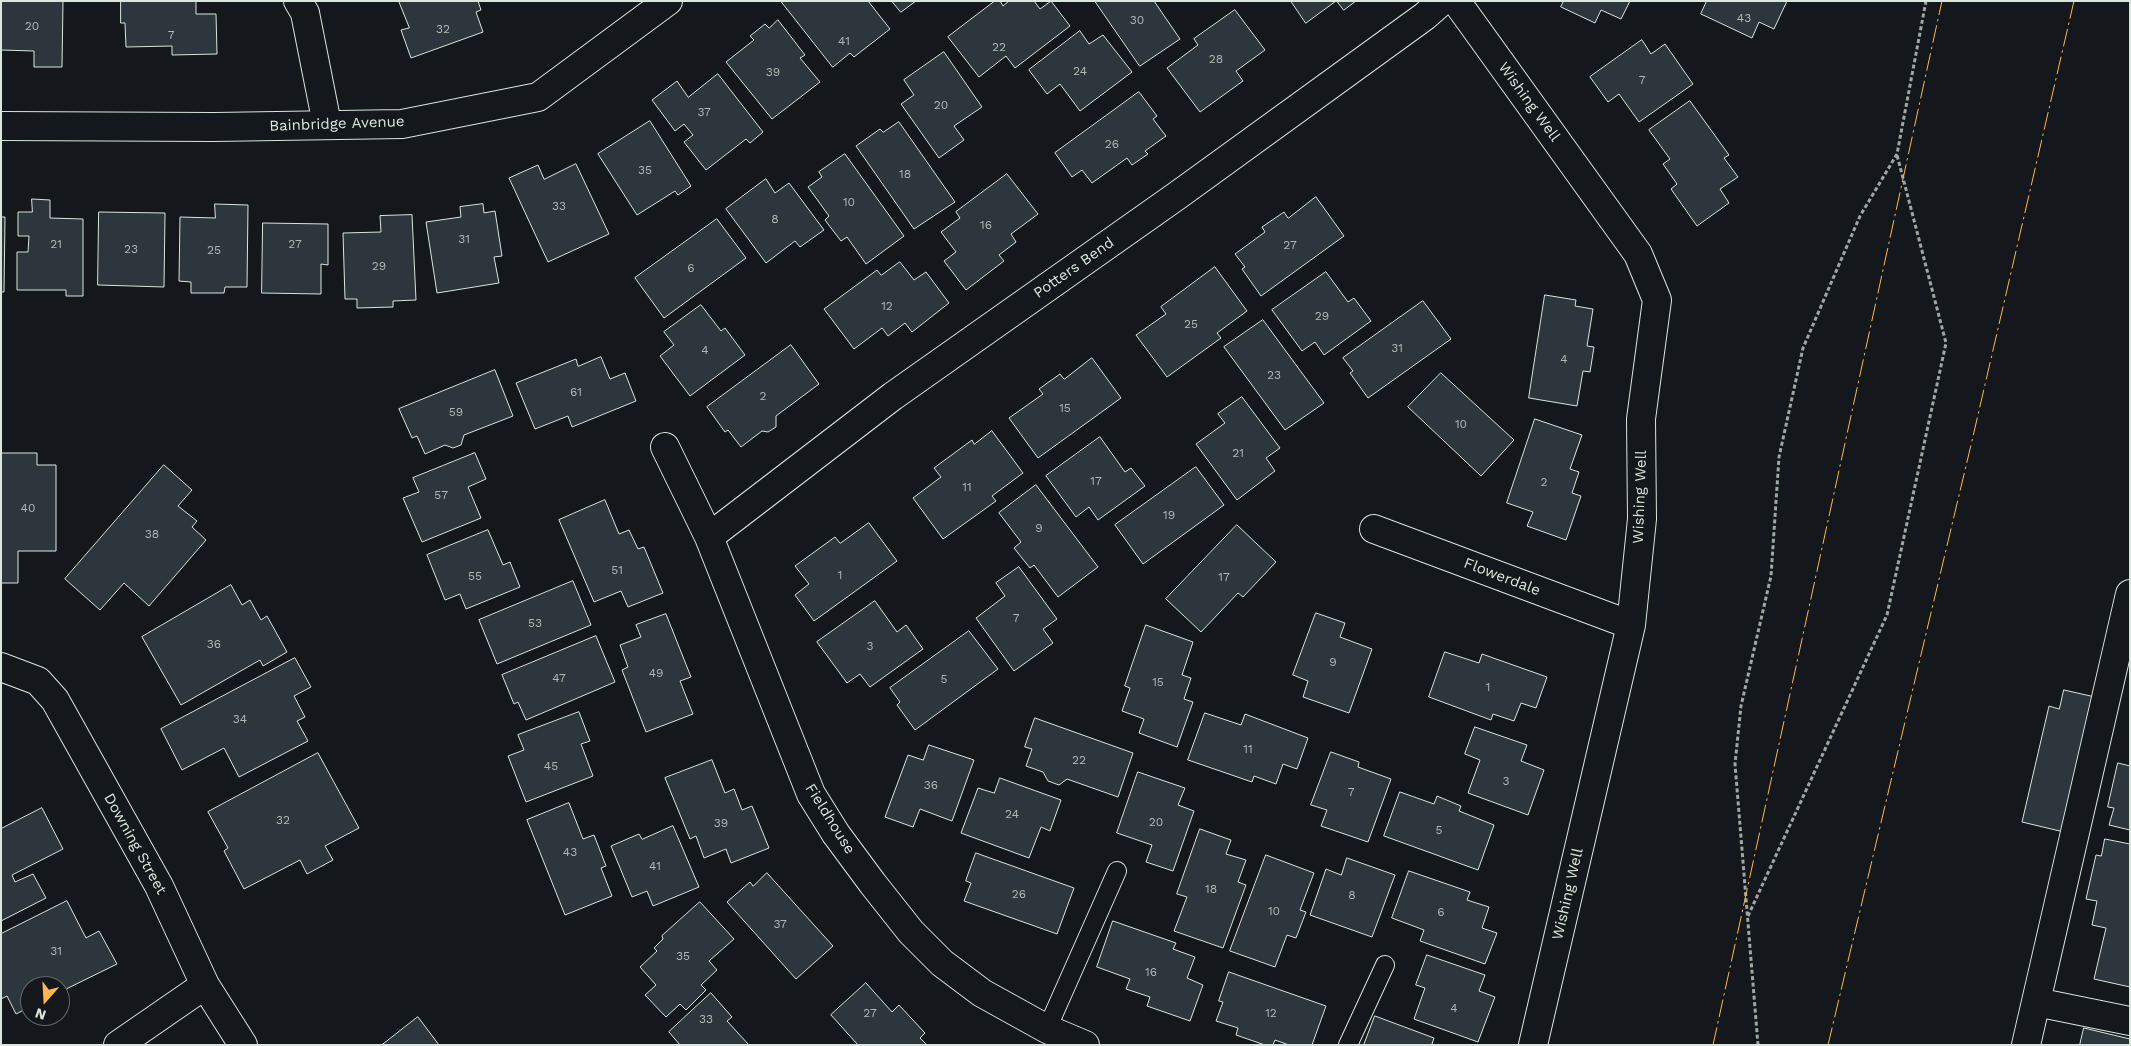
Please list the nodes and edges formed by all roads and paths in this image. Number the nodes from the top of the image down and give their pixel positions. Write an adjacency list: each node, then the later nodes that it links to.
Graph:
1 (298, 1): 6 (street)
2 (668, 1): 6 (street, Bainbridge Avenue)
3 (1442, 1): 11 (street, Potters Bend)
4 (1456, 1): 13 (street, Wishing Well)
5 (1926, 1): 8 (path)
6 (327, 124): 7 (street, Bainbridge Avenue)
7 (1, 126)
8 (1897, 154): 17 (path); 17 (path)
9 (665, 447): 11 (street, Fieldhouse)
10 (1374, 529): 13 (street, Flowerdale)
11 (709, 537): 22 (street, Fieldhouse)
12 (2130, 594): 14 (street)
13 (1631, 625): 27 (street, Wishing Well)
14 (2122, 662): 20 (street)
15 (1, 667): 19 (street, Downing Street)
16 (1117, 871): 22 (lane)
17 (1748, 916): 28 (path)
18 (1384, 965): 26 (lane)
19 (206, 985): 23 (street); 24 (street, Downing Street)
20 (2036, 1002): 21 (street); 29 (street)
21 (2130, 1022)
22 (1047, 1029): 25 (street, Fieldhouse)
23 (118, 1045)
24 (243, 1045)
25 (1085, 1045)
26 (1348, 1045)
27 (1533, 1045)
28 (1758, 1045)
29 (2026, 1045)

